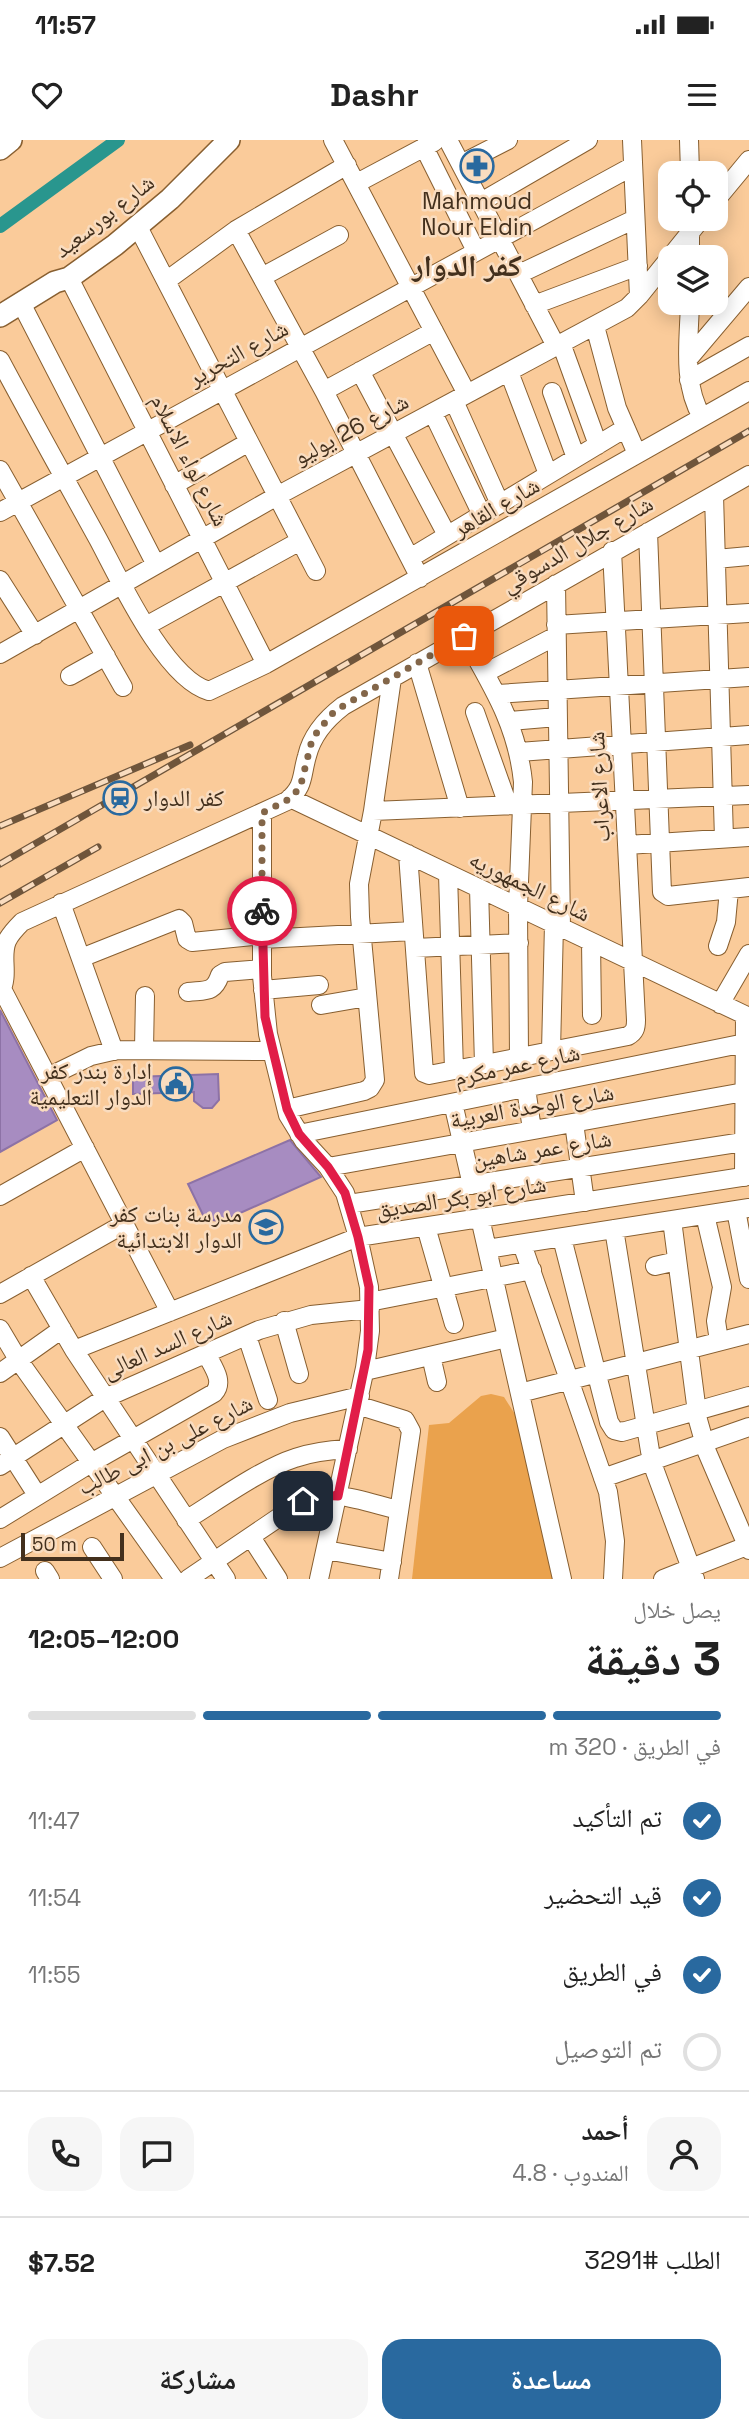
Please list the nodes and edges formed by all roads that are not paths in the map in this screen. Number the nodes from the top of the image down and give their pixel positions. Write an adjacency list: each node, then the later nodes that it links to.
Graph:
1 (11, 140): 10 (main road)
2 (229, 140): 20 (main road, شارع بورسعيد)
3 (355, 140): 11 (street)
4 (449, 140): 14 (street)
5 (508, 140): 14 (street)
6 (588, 140): 18 (street)
7 (632, 140): 15 (street)
8 (690, 140): 13 (street)
9 (431, 143): 16 (street); 25 (street)
10 (0, 149)
11 (340, 152): 16 (street); 21 (street)
12 (749, 160): 17 (street)
13 (690, 161)
14 (461, 164): 18 (street)
15 (633, 166): 19 (street); 24 (street, شارع التحرير)
16 (357, 183): 31 (street)
17 (728, 185)
18 (481, 202): 24 (street)
19 (635, 219): 26 (street); 27 (street)
20 (138, 227): 29 (main road, شارع بورسعيد); 30 (street)
21 (236, 230): 28 (street); 30 (street)
22 (687, 231): 33 (street, شارع 26 يوليو)
23 (339, 234): 28 (street)
24 (499, 238): 25 (street, شارع التحرير); 27 (street)
25 (476, 251): 31 (street, شارع التحرير)
26 (638, 266): 33 (street); 35 (street)
27 (519, 274): 35 (street)
28 (262, 277): 42 (street)
29 (69, 278): 34 (main road, شارع بورسعيد); 56 (street, شارع لواء الاسلام)
30 (166, 281): 48 (street)
31 (411, 287): 39 (street); 42 (street, شارع التحرير)
32 (749, 287): 43 (street)
33 (639, 296): 38 (street, شارع 26 يوليو)
34 (21, 303): 37 (main road, شارع بورسعيد); 62 (street)
35 (534, 305): 40 (street)
36 (690, 315): 43 (street)
37 (0, 316)
38 (595, 326): 40 (street, شارع 26 يوليو); 55 (street)
39 (434, 331): 45 (street); 52 (street)
40 (559, 345): 46 (street, شارع 26 يوليو); 59 (street)
41 (749, 346): 47 (street)
42 (300, 347): 48 (street, شارع التحرير); 49 (street)
43 (689, 358): 47 (street)
44 (1, 366): 67 (street, شارع القاهر)
45 (360, 371): 49 (street); 57 (street)
46 (509, 372): 52 (street, شارع 26 يوليو); 65 (street)
47 (689, 380): 54 (street)
48 (222, 390): 56 (street, شارع التحرير); 58 (street)
49 (324, 391): 60 (street)
50 (749, 391): 54 (street, شارع القاهر)
51 (552, 392): 63 (street)
52 (461, 397): 53 (street, شارع 26 يوليو); 72 (street)
53 (433, 412): 57 (street, شارع 26 يوليو); 74 (street)
54 (702, 417): 61 (street, شارع القاهر)
55 (624, 429): 59 (street, شارع القاهر); 61 (street)
56 (148, 431): 62 (street, شارع التحرير); 68 (street, شارع لواء الاسلام)
57 (394, 433): 60 (street, شارع 26 يوليو); 76 (street)
58 (249, 442): 68 (street); 70 (street)
59 (598, 444): 63 (street, شارع القاهر)
60 (357, 453): 70 (street, شارع 26 يوليو); 81 (street)
61 (637, 454): 85 (street, شارع القاهر)
62 (100, 457): 67 (street, شارع التحرير); 83 (street)
63 (576, 458): 65 (street, شارع القاهر)
64 (0, 470): 71 (street)
65 (548, 474): 72 (street, شارع القاهر)
66 (749, 475): 69 (street, شارع جلال الدسوقي)
67 (62, 478): 71 (street, شارع التحرير); 88 (street, شارع القاهر)
68 (174, 485): 77 (street, شارع لواء الاسلام)
69 (714, 495): 75 (street, شارع جلال الدسوقي); 82 (street)
70 (277, 496): 77 (street, شارع 26 يوليو); 78 (street)
71 (18, 502): 73 (street, شارع التحرير); 90 (street)
72 (500, 504): 74 (street, شارع القاهر)
73 (0, 512)
74 (482, 515): 76 (street, شارع القاهر)
75 (648, 531): 79 (street, شارع جلال الدسوقي); 93 (street)
76 (447, 535): 81 (street, شارع القاهر)
77 (202, 538): 83 (street, شارع 26 يوليو); 87 (street, شارع لواء الاسلام)
78 (300, 541): 84 (street); 87 (street)
79 (612, 551): 89 (street, شارع جلال الدسوقي); 94 (street, شارع الاعراب)
80 (749, 556): 82 (street)
81 (410, 558): 85 (street)
82 (716, 559): 92 (street)
83 (156, 565): 88 (street, شارع 26 يوليو)
84 (316, 571)
85 (420, 578): 102 (street, شارع القاهر)
86 (0, 580): 97 (street)
87 (224, 582): 95 (street); 102 (street, شارع لواء الاسلام)
88 (122, 584): 90 (street, شارع 26 يوليو); 95 (street, شارع القاهر)
89 (556, 584): 96 (street); 98 (street, شارع جلال الدسوقي)
90 (79, 609): 97 (street, شارع 26 يوليو); 100 (street)
91 (749, 613): 92 (street)
92 (717, 615): 93 (street); 107 (street)
93 (652, 619): 94 (street); 108 (street)
94 (616, 622): 96 (street); 109 (street, شارع الاعراب)
95 (146, 626): 102 (street, شارع القاهر)
96 (556, 630): 103 (street); 111 (street)
97 (35, 635): 99 (street, شارع 26 يوليو)
98 (464, 636): 101 (street, شارع جلال الدسوقي); 103 (street)
99 (0, 654)
100 (106, 656): 104 (street); 110 (street)
101 (417, 663): 106 (street, شارع جلال الدسوقي); 129 (street)
102 (266, 664)
103 (485, 673): 112 (street)
104 (70, 676)
105 (749, 677): 107 (street)
106 (392, 678): 124 (street, شارع جلال الدسوقي); 130 (street)
107 (719, 680): 108 (street); 117 (street)
108 (654, 684): 109 (street); 118 (street)
109 (619, 686): 111 (street); 119 (street, شارع الاعراب)
110 (124, 687)
111 (557, 691): 112 (street); 114 (street)
112 (498, 695): 115 (street)
113 (475, 712): 128 (street)
114 (557, 717): 115 (street); 120 (street)
115 (510, 721): 121 (street)
116 (749, 735): 117 (street)
117 (721, 737): 118 (street); 123 (street)
118 (657, 742): 119 (street); 125 (street)
119 (622, 744): 120 (street); 126 (street, شارع الاعراب)
120 (558, 749): 121 (street); 127 (street)
121 (519, 752): 128 (street)
122 (749, 795): 123 (street)
123 (723, 796): 125 (street); 134 (street)
124 (290, 798): 131 (street); 132 (street, شارع الجمهوريه)
125 (659, 799): 126 (street); 135 (street)
126 (625, 800): 127 (street); 136 (street, شارع الاعراب)
127 (559, 803): 128 (street); 144 (street)
128 (515, 805): 129 (street); 143 (street)
129 (460, 807): 130 (street)
130 (373, 811): 132 (street)
131 (262, 813): 142 (street); 146 (street)
132 (368, 835): 137 (street, شارع الجمهوريه); 145 (street)
133 (749, 837): 134 (street)
134 (724, 839): 135 (street)
135 (661, 842): 136 (street); 141 (street)
136 (627, 845): 155 (street, شارع الاعراب)
137 (408, 854): 138 (street, شارع الجمهوريه); 147 (street)
138 (448, 874): 140 (street, شارع الجمهوريه); 151 (street)
139 (749, 887): 141 (street)
140 (479, 888): 143 (street, شارع الجمهوريه); 150 (street)
141 (729, 890): 152 (street)
142 (61, 903): 154 (street); 159 (street)
143 (518, 907): 144 (street, شارع الجمهوريه); 149 (street)
144 (558, 926): 148 (street, شارع الجمهوريه); 171 (street)
145 (362, 934): 146 (street); 147 (street); 162 (street)
146 (262, 937): 154 (street); 156 (street)
147 (414, 939): 151 (street); 174 (street)
148 (591, 942): 155 (street, شارع الجمهوريه); 165 (street)
149 (519, 943): 150 (street); 172 (street)
150 (481, 944): 151 (street); 173 (street)
151 (450, 946): 174 (street)
152 (718, 946)
153 (749, 954): 163 (street)
154 (80, 958): 169 (street)
155 (633, 962): 163 (street, شارع الجمهوريه); 171 (street, شارع الاعراب)
156 (262, 970): 158 (street); 160 (street)
157 (319, 985): 158 (street)
158 (263, 990): 170 (street)
159 (1, 991): 175 (street)
160 (188, 992)
161 (145, 996): 168 (street)
162 (368, 997): 164 (street); 179 (street)
163 (720, 1003): 166 (street, شارع الجمهوريه)
164 (320, 1005)
165 (592, 1015)
166 (747, 1016): 167 (street)
167 (745, 1043): 176 (street, شارع عمر مكرم); 178 (street)
168 (144, 1049): 169 (street); 170 (street)
169 (114, 1051): 175 (street)
170 (272, 1051): 179 (street)
171 (551, 1051): 172 (street)
172 (519, 1057): 173 (street)
173 (484, 1064): 174 (street)
174 (454, 1070)
175 (48, 1077): 185 (street)
176 (526, 1088): 177 (street, شارع عمر مكرم); 181 (street)
177 (453, 1103): 182 (street, شارع عمر مكرم); 184 (street)
178 (746, 1103): 180 (street, شارع الوحدة العربية); 183 (street)
179 (287, 1109): 182 (street)
180 (574, 1123): 181 (street, شارع الوحدة العربية); 187 (street)
181 (532, 1130): 184 (street, شارع الوحدة العربية)
182 (299, 1134): 186 (street)
183 (745, 1136): 187 (street, شارع عمر شاهين); 188 (street)
184 (463, 1143): 186 (street, شارع الوحدة العربية); 189 (street)
185 (85, 1148): 190 (street); 197 (street)
186 (328, 1167): 192 (street)
187 (581, 1168): 189 (street, شارع عمر شاهين); 191 (street)
188 (746, 1177): 191 (street, شارع ابو بكر الصديق)
189 (472, 1185): 192 (street, شارع عمر شاهين)
190 (0, 1196)
191 (586, 1202): 195 (street, شارع ابو بكر الصديق)
192 (349, 1204): 200 (street)
193 (743, 1209): 194 (street); 209 (street)
194 (705, 1215): 196 (street); 221 (street)
195 (480, 1218): 198 (street, شارع ابو بكر الصديق); 203 (street)
196 (672, 1220): 199 (street); 204 (street)
197 (124, 1224): 207 (street); 213 (street)
198 (426, 1227): 200 (street, شارع ابو بكر الصديق); 210 (street)
199 (614, 1229): 201 (street); 227 (street)
200 (358, 1237): 212 (street); 213 (street, شارع ابو بكر الصديق)
201 (562, 1238): 202 (street); 230 (street)
202 (522, 1244): 203 (street); 206 (street)
203 (487, 1249): 208 (street)
204 (677, 1261): 205 (street); 222 (street)
205 (655, 1266)
206 (532, 1270): 208 (street, شارع السد العالى); 232 (street)
207 (31, 1276): 211 (street); 217 (street)
208 (494, 1278): 210 (street, شارع السد العالى); 220 (street)
209 (749, 1279)
210 (443, 1288): 212 (street, شارع السد العالى); 215 (street)
211 (0, 1294)
212 (370, 1306): 214 (street, شارع السد العالى); 228 (street)
213 (170, 1312): 223 (street, شارع ابو بكر الصديق)
214 (285, 1321): 219 (street, شارع السد العالى); 231 (street)
215 (454, 1324)
216 (0, 1329): 226 (street)
217 (62, 1329): 223 (street); 226 (street)
218 (749, 1334): 221 (street)
219 (247, 1336): 224 (street, شارع السد العالى); 237 (street)
220 (507, 1338): 225 (street); 234 (street)
221 (719, 1341): 222 (street)
222 (689, 1349): 227 (street); 239 (street)
223 (74, 1350): 236 (street)
224 (206, 1353): 236 (street, شارع السد العالى); 244 (street)
225 (431, 1356): 228 (street); 233 (street)
226 (19, 1361): 229 (street); 241 (street)
227 (636, 1363): 230 (street); 240 (street)
228 (365, 1371): 238 (street)
229 (0, 1373)
230 (597, 1373): 232 (street); 240 (street)
231 (299, 1374)
232 (569, 1380): 234 (street); 251 (street)
233 (437, 1382)
234 (520, 1393): 272 (street)
235 (749, 1396): 239 (street)
236 (105, 1398): 241 (street, شارع السد العالى); 244 (street)
237 (268, 1399)
238 (358, 1400): 246 (street); 250 (street, شارع على بن ابى طالب); 255 (street)
239 (697, 1411): 240 (street); 245 (street)
240 (646, 1425): 247 (street)
241 (65, 1426): 248 (street, شارع السد العالى); 249 (street)
242 (749, 1427): 245 (street)
243 (0, 1437): 248 (street)
244 (133, 1439): 249 (street); 250 (street)
245 (704, 1442): 247 (street); 260 (street)
246 (348, 1449): 254 (street); 257 (street)
247 (652, 1460): 251 (street); 265 (street)
248 (7, 1462): 252 (street)
249 (91, 1463): 252 (street); 253 (street)
250 (156, 1475): 253 (street, شارع على بن ابى طالب); 257 (street)
251 (603, 1478): 273 (street)
252 (37, 1495): 256 (street)
253 (115, 1496): 262 (street, شارع على بن ابى طالب); 267 (street)
254 (338, 1496): 255 (street); 258 (street); 261 (street)
255 (400, 1510): 264 (street)
256 (0, 1519)
257 (186, 1520): 263 (street)
258 (250, 1537): 263 (street); 270 (street)
259 (92, 1547): 266 (street)
260 (748, 1547): 265 (street)
261 (326, 1549): 264 (street); 271 (street)
262 (0, 1558)
263 (214, 1562): 268 (street); 269 (street)
264 (391, 1570)
265 (693, 1574): 274 (street)
266 (113, 1579)
267 (174, 1579)
268 (188, 1579)
269 (226, 1579)
270 (278, 1579)
271 (319, 1579)
272 (562, 1579)
273 (613, 1579)
274 (663, 1579)

